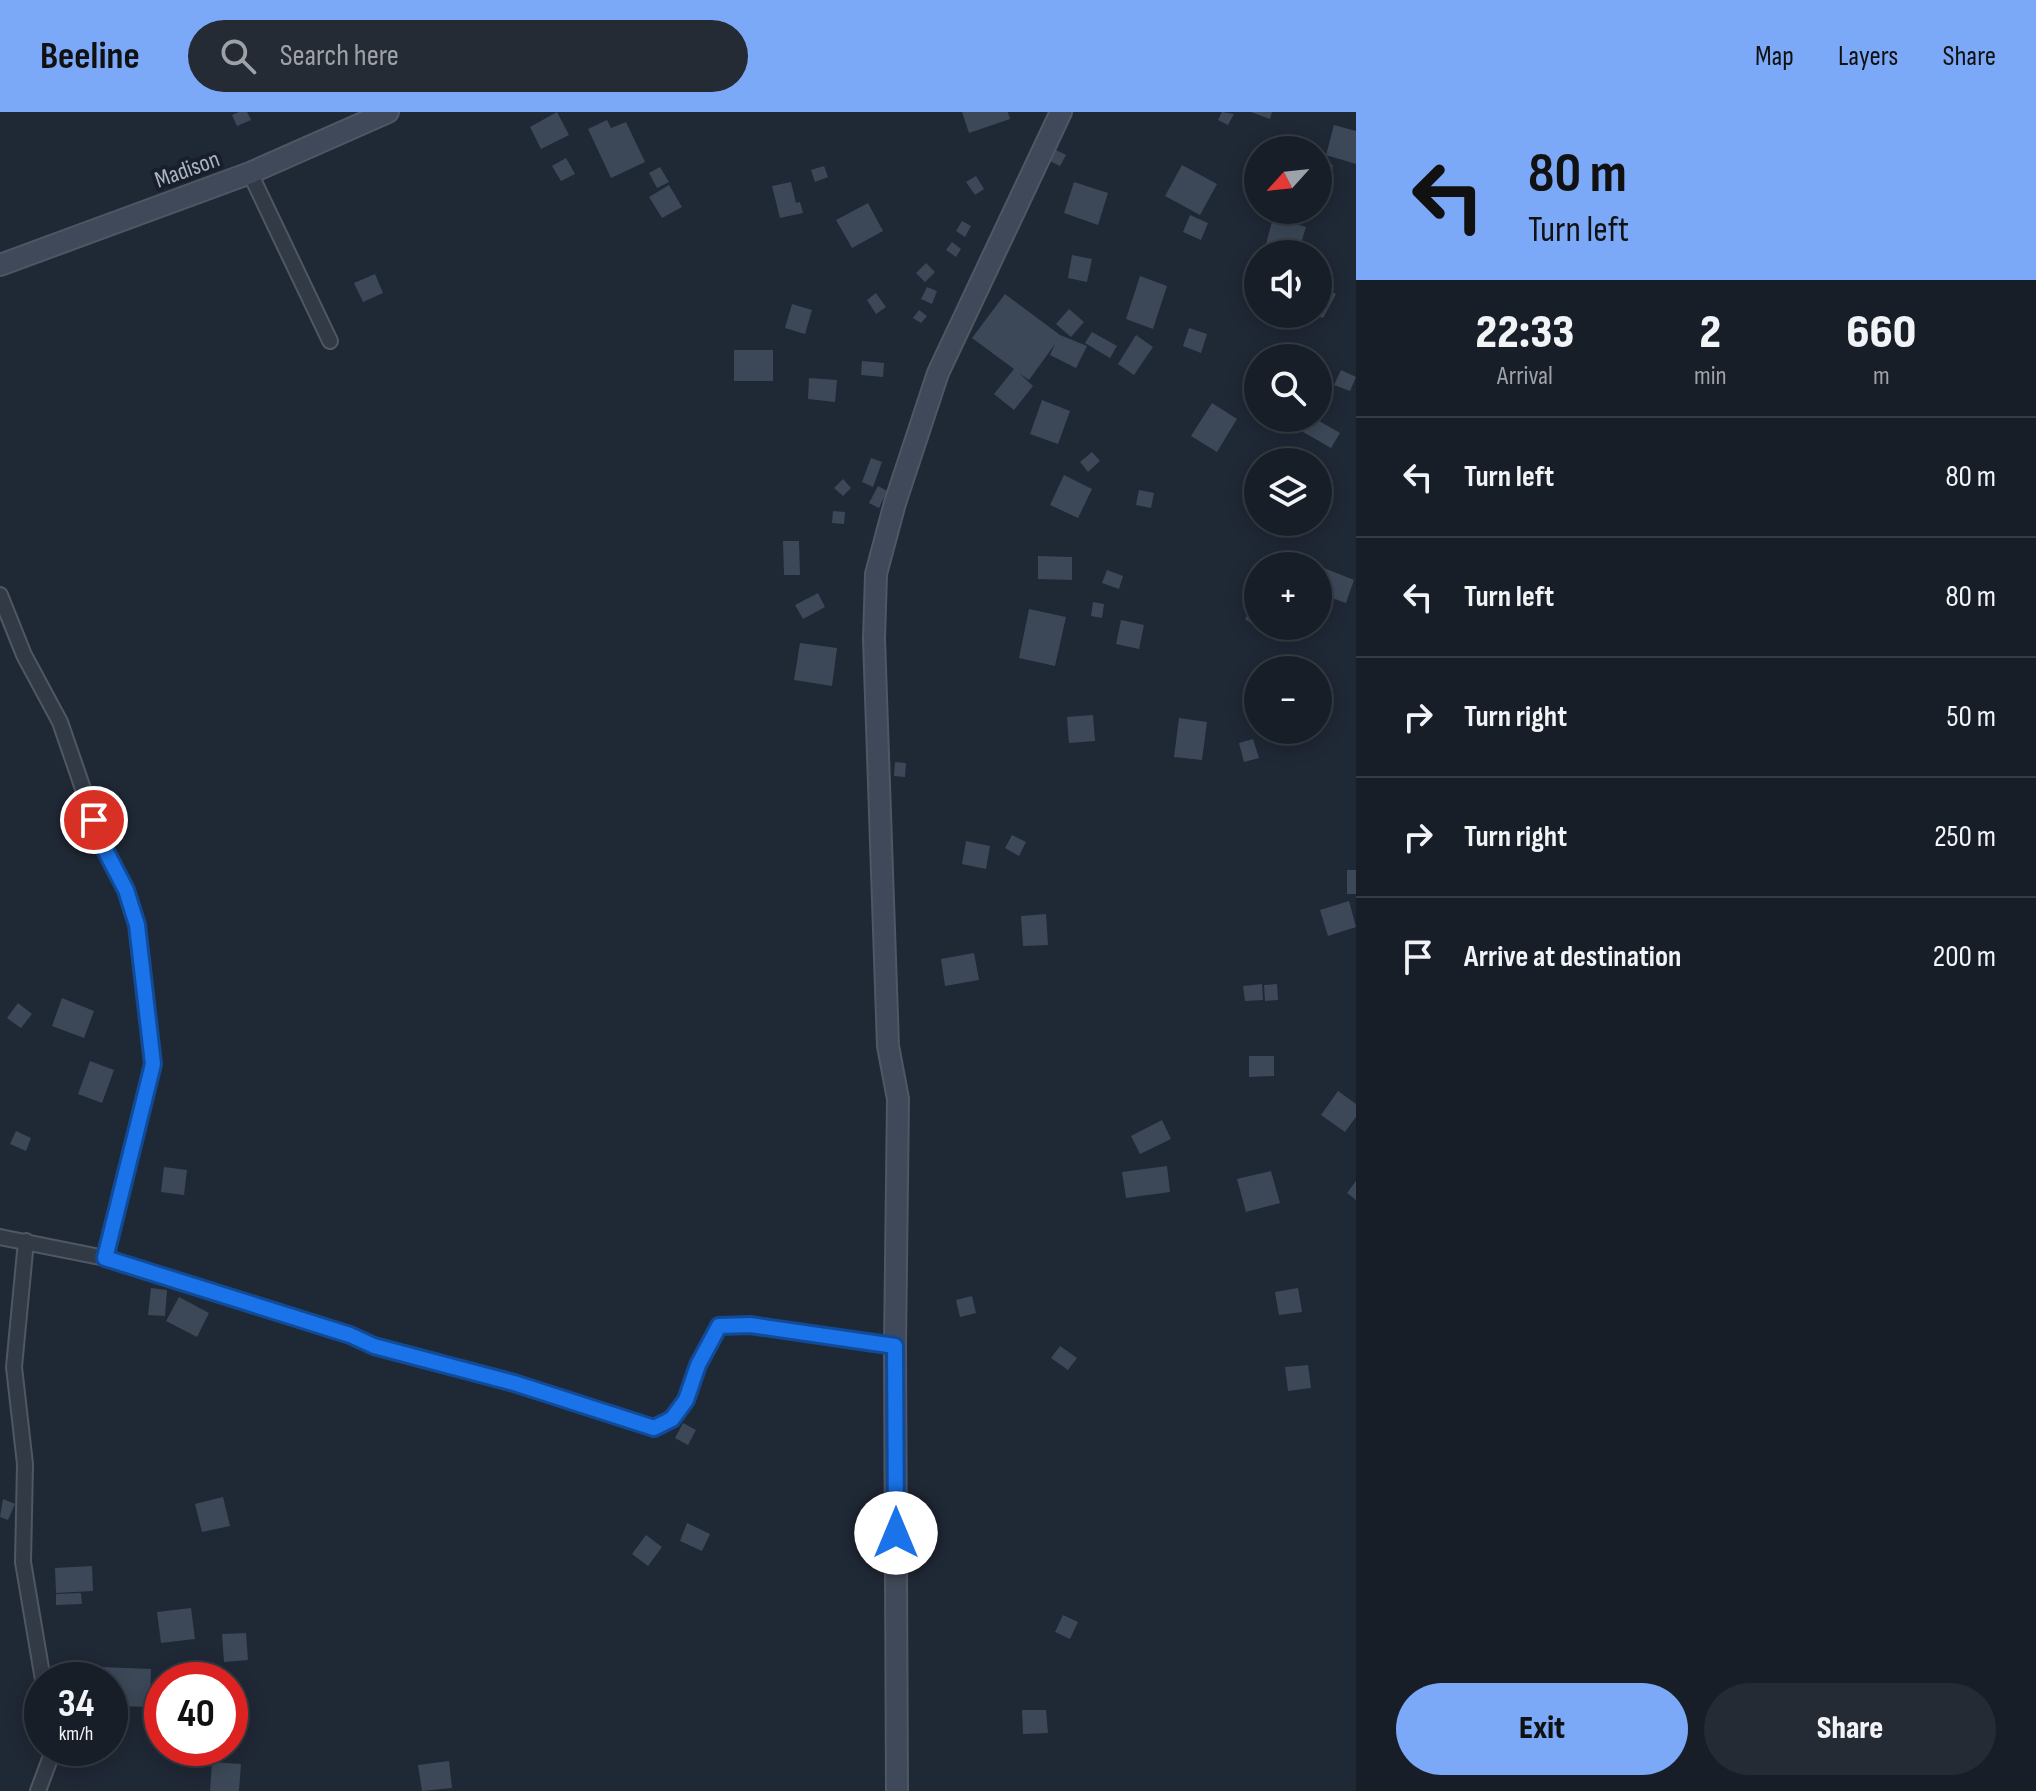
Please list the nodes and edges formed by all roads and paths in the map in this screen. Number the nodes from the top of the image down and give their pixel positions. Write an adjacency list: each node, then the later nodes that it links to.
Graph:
1 (388, 112): 3 (street, Madison)
2 (1061, 112): 10 (street)
3 (250, 173): 4 (street, Madison); 5 (street)
4 (0, 265)
5 (330, 341)
6 (0, 595): 9 (street)
7 (0, 1237): 8 (street)
8 (26, 1241): 9 (street); 11 (street)
9 (105, 1258): 10 (street)
10 (895, 1346): 14 (street)
11 (40, 1662)
12 (47, 1766): 13 (street)
13 (38, 1791)
14 (897, 1791)

